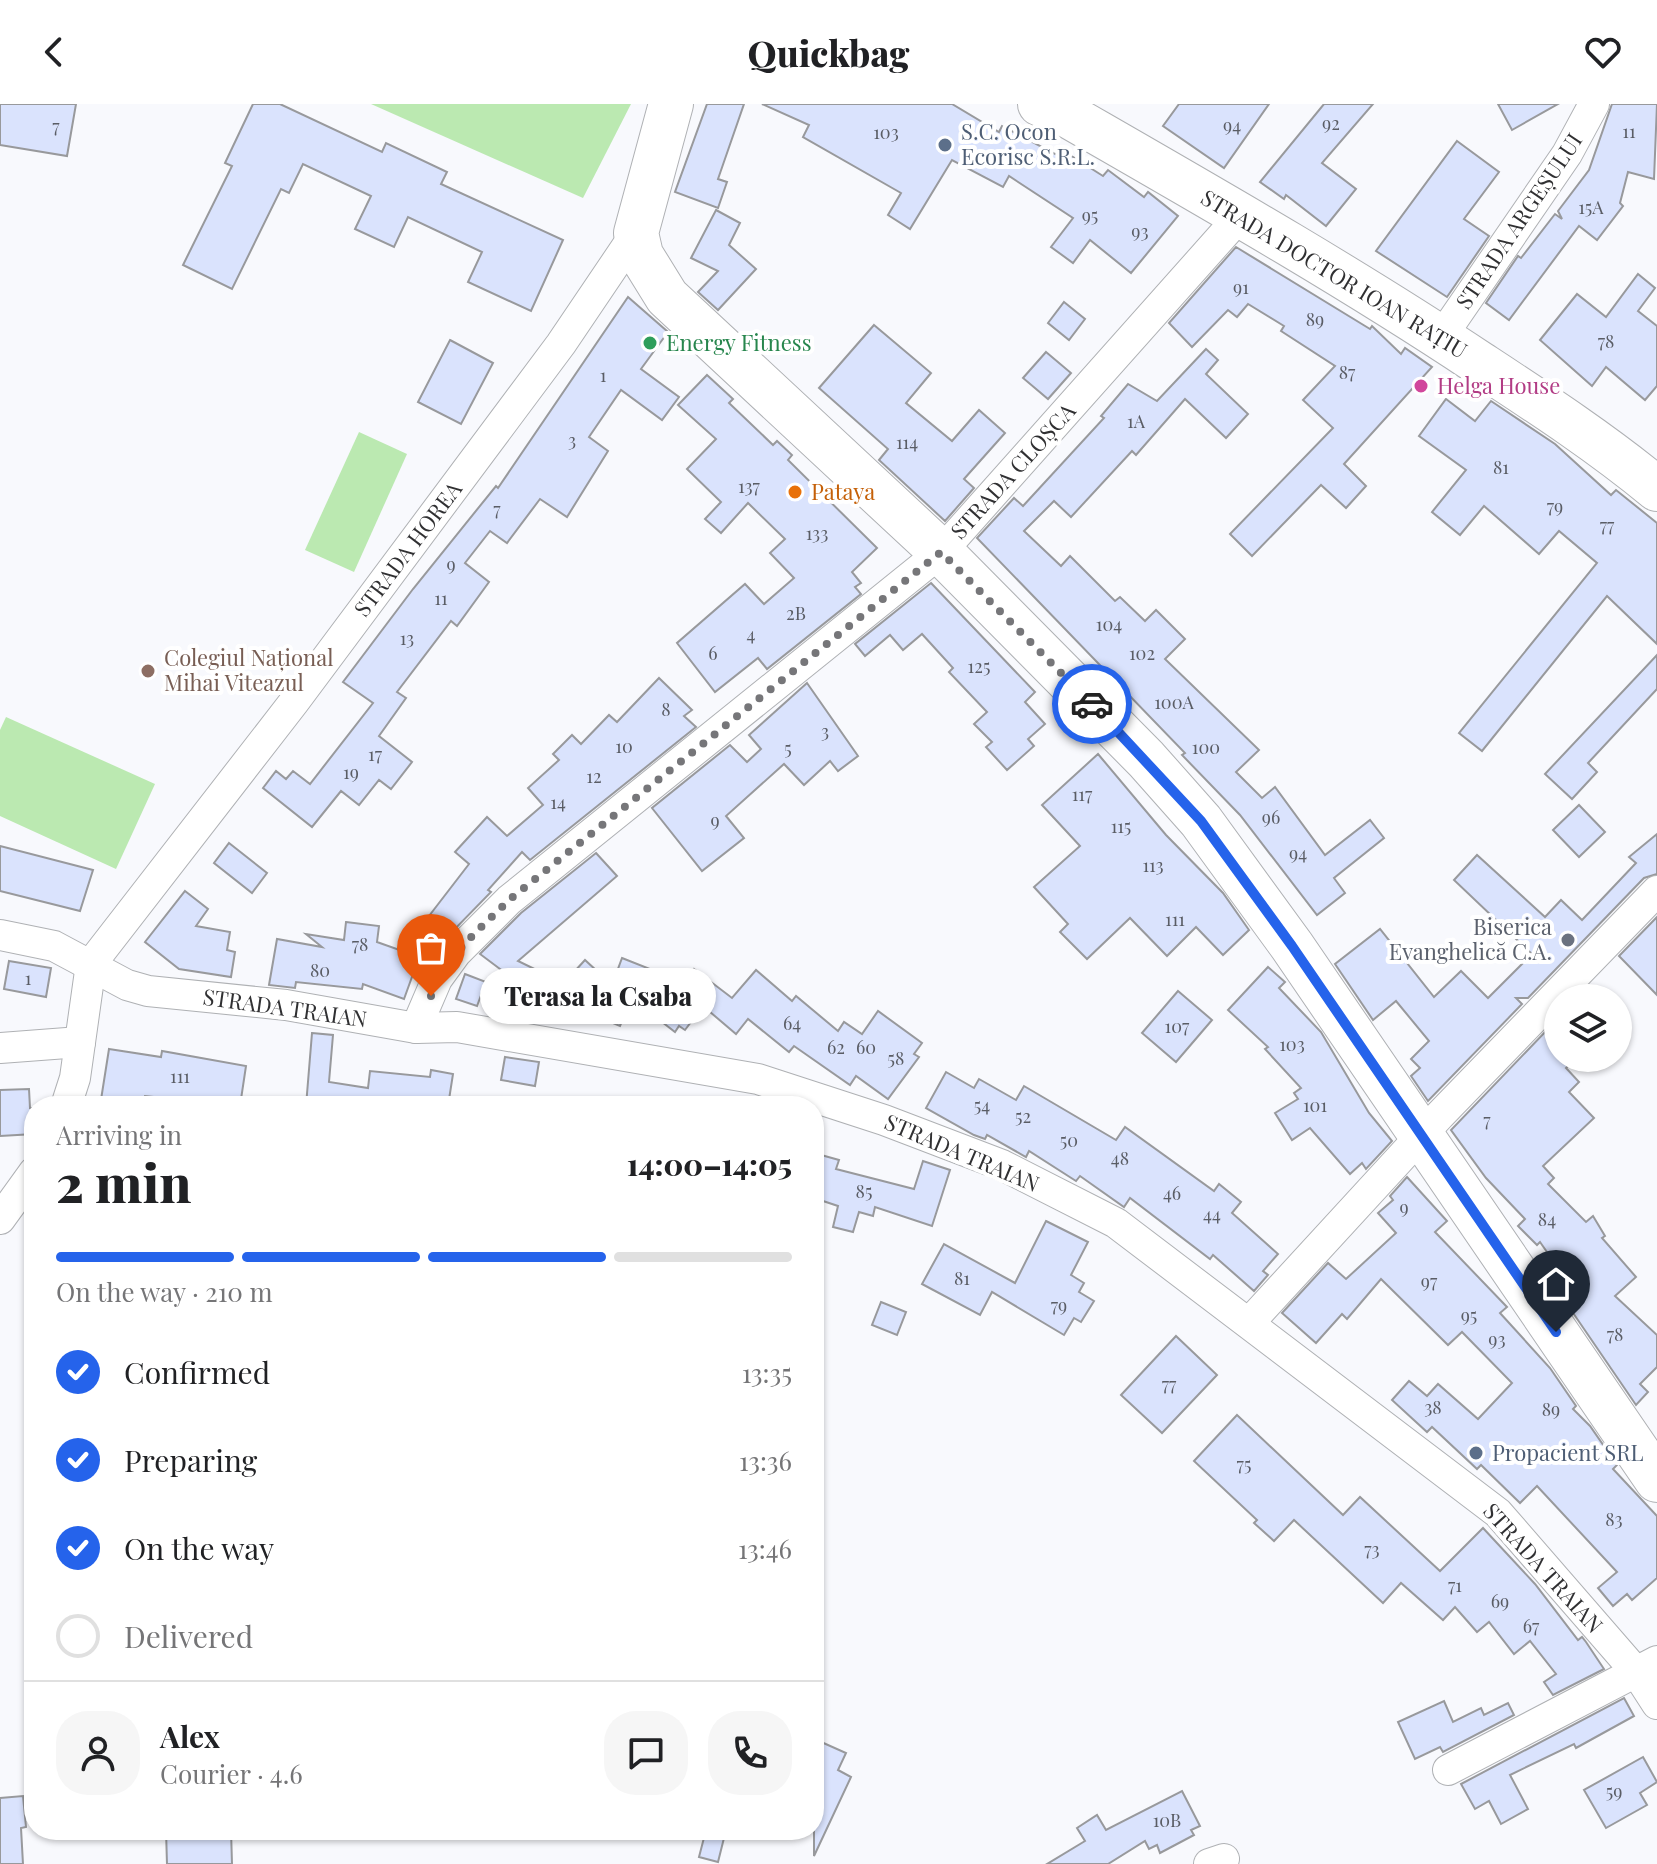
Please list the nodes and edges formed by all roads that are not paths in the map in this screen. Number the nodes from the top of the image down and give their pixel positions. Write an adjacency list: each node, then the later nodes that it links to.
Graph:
1 (671, 104): 5 (main road, STRADA HOREA)
2 (1040, 104): 4 (main road, STRADA DOCTOR IOAN RAȚIU)
3 (1594, 104): 6 (street, STRADA ARGEȘULUI)
4 (1241, 215): 6 (main road, STRADA DOCTOR IOAN RAȚIU); 8 (street, STRADA CLOȘCA)
5 (636, 233): 8 (main road); 11 (street, STRADA HOREA)
6 (1442, 336): 7 (main road, STRADA DOCTOR IOAN RAȚIU)
7 (1657, 489)
8 (941, 552): 12 (street, STRADA CLOȘCA); 18 (main road)
9 (1657, 891): 18 (street)
10 (0, 935): 11 (street, STRADA TRAIAN)
11 (91, 964): 12 (street, STRADA TRAIAN); 13 (street)
12 (416, 1028): 16 (street, STRADA TRAIAN)
13 (80, 1042): 14 (street); 15 (street)
14 (0, 1048)
15 (68, 1096)
16 (810, 1096)
17 (824, 1100): 21 (street, STRADA TRAIAN)
18 (1421, 1135): 21 (street); 22 (main road)
19 (24, 1186): 20 (street)
20 (0, 1219)
21 (1249, 1323): 23 (street, STRADA TRAIAN)
22 (1657, 1480)
23 (1647, 1667): 24 (street, STRADA TRAIAN); 25 (street)
24 (1657, 1704)
25 (1448, 1770)

